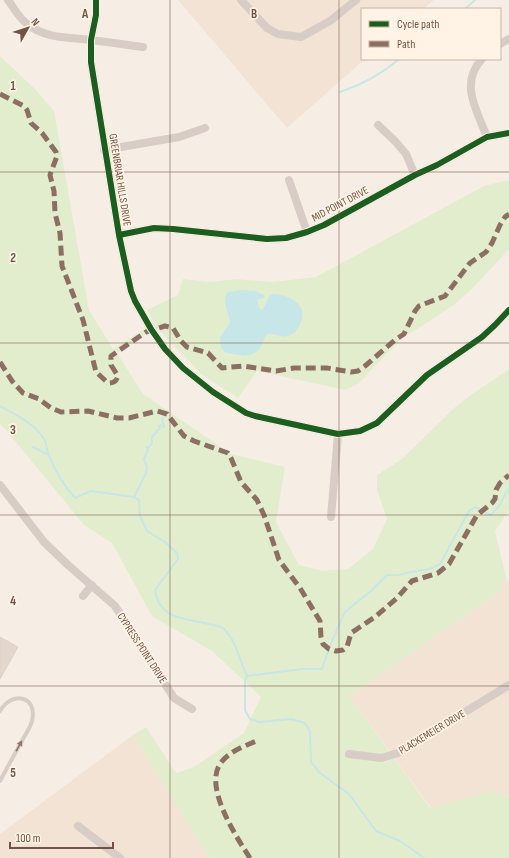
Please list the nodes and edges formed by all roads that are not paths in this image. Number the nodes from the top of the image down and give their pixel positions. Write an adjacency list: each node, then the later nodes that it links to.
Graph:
1 (8, 0): 5 (street)
2 (96, 0): 5 (street, GREENBRIAR HILLS DRIVE)
3 (241, 0): 4 (street)
4 (356, 0)
5 (91, 40): 6 (street); 12 (street, GREENBRIAR HILLS DRIVE)
6 (143, 47)
7 (481, 60): 11 (street)
8 (378, 125): 13 (street)
9 (205, 128): 12 (street)
10 (509, 133): 11 (street, MID POINT DRIVE)
11 (487, 137): 13 (street, MID POINT DRIVE)
12 (104, 150): 16 (street, GREENBRIAR HILLS DRIVE)
13 (415, 175): 15 (street, MID POINT DRIVE)
14 (289, 180): 15 (street)
15 (307, 232): 16 (street, MID POINT DRIVE)
16 (119, 235): 18 (street, GREENBRIAR HILLS DRIVE)
17 (509, 310): 18 (street, GREENBRIAR HILLS DRIVE)
18 (338, 434): 20 (street)
19 (0, 485): 21 (street, CYPRESS POINT DRIVE)
20 (331, 517)
21 (92, 585): 22 (street); 24 (street, CYPRESS POINT DRIVE)
22 (83, 596)
23 (509, 685): 26 (street, PLACKEMEIER DRIVE)
24 (192, 709)
25 (0, 711): 27 (lane, one-way to 25)
26 (349, 754)
27 (0, 781)
28 (78, 826): 29 (street)
29 (120, 858)

